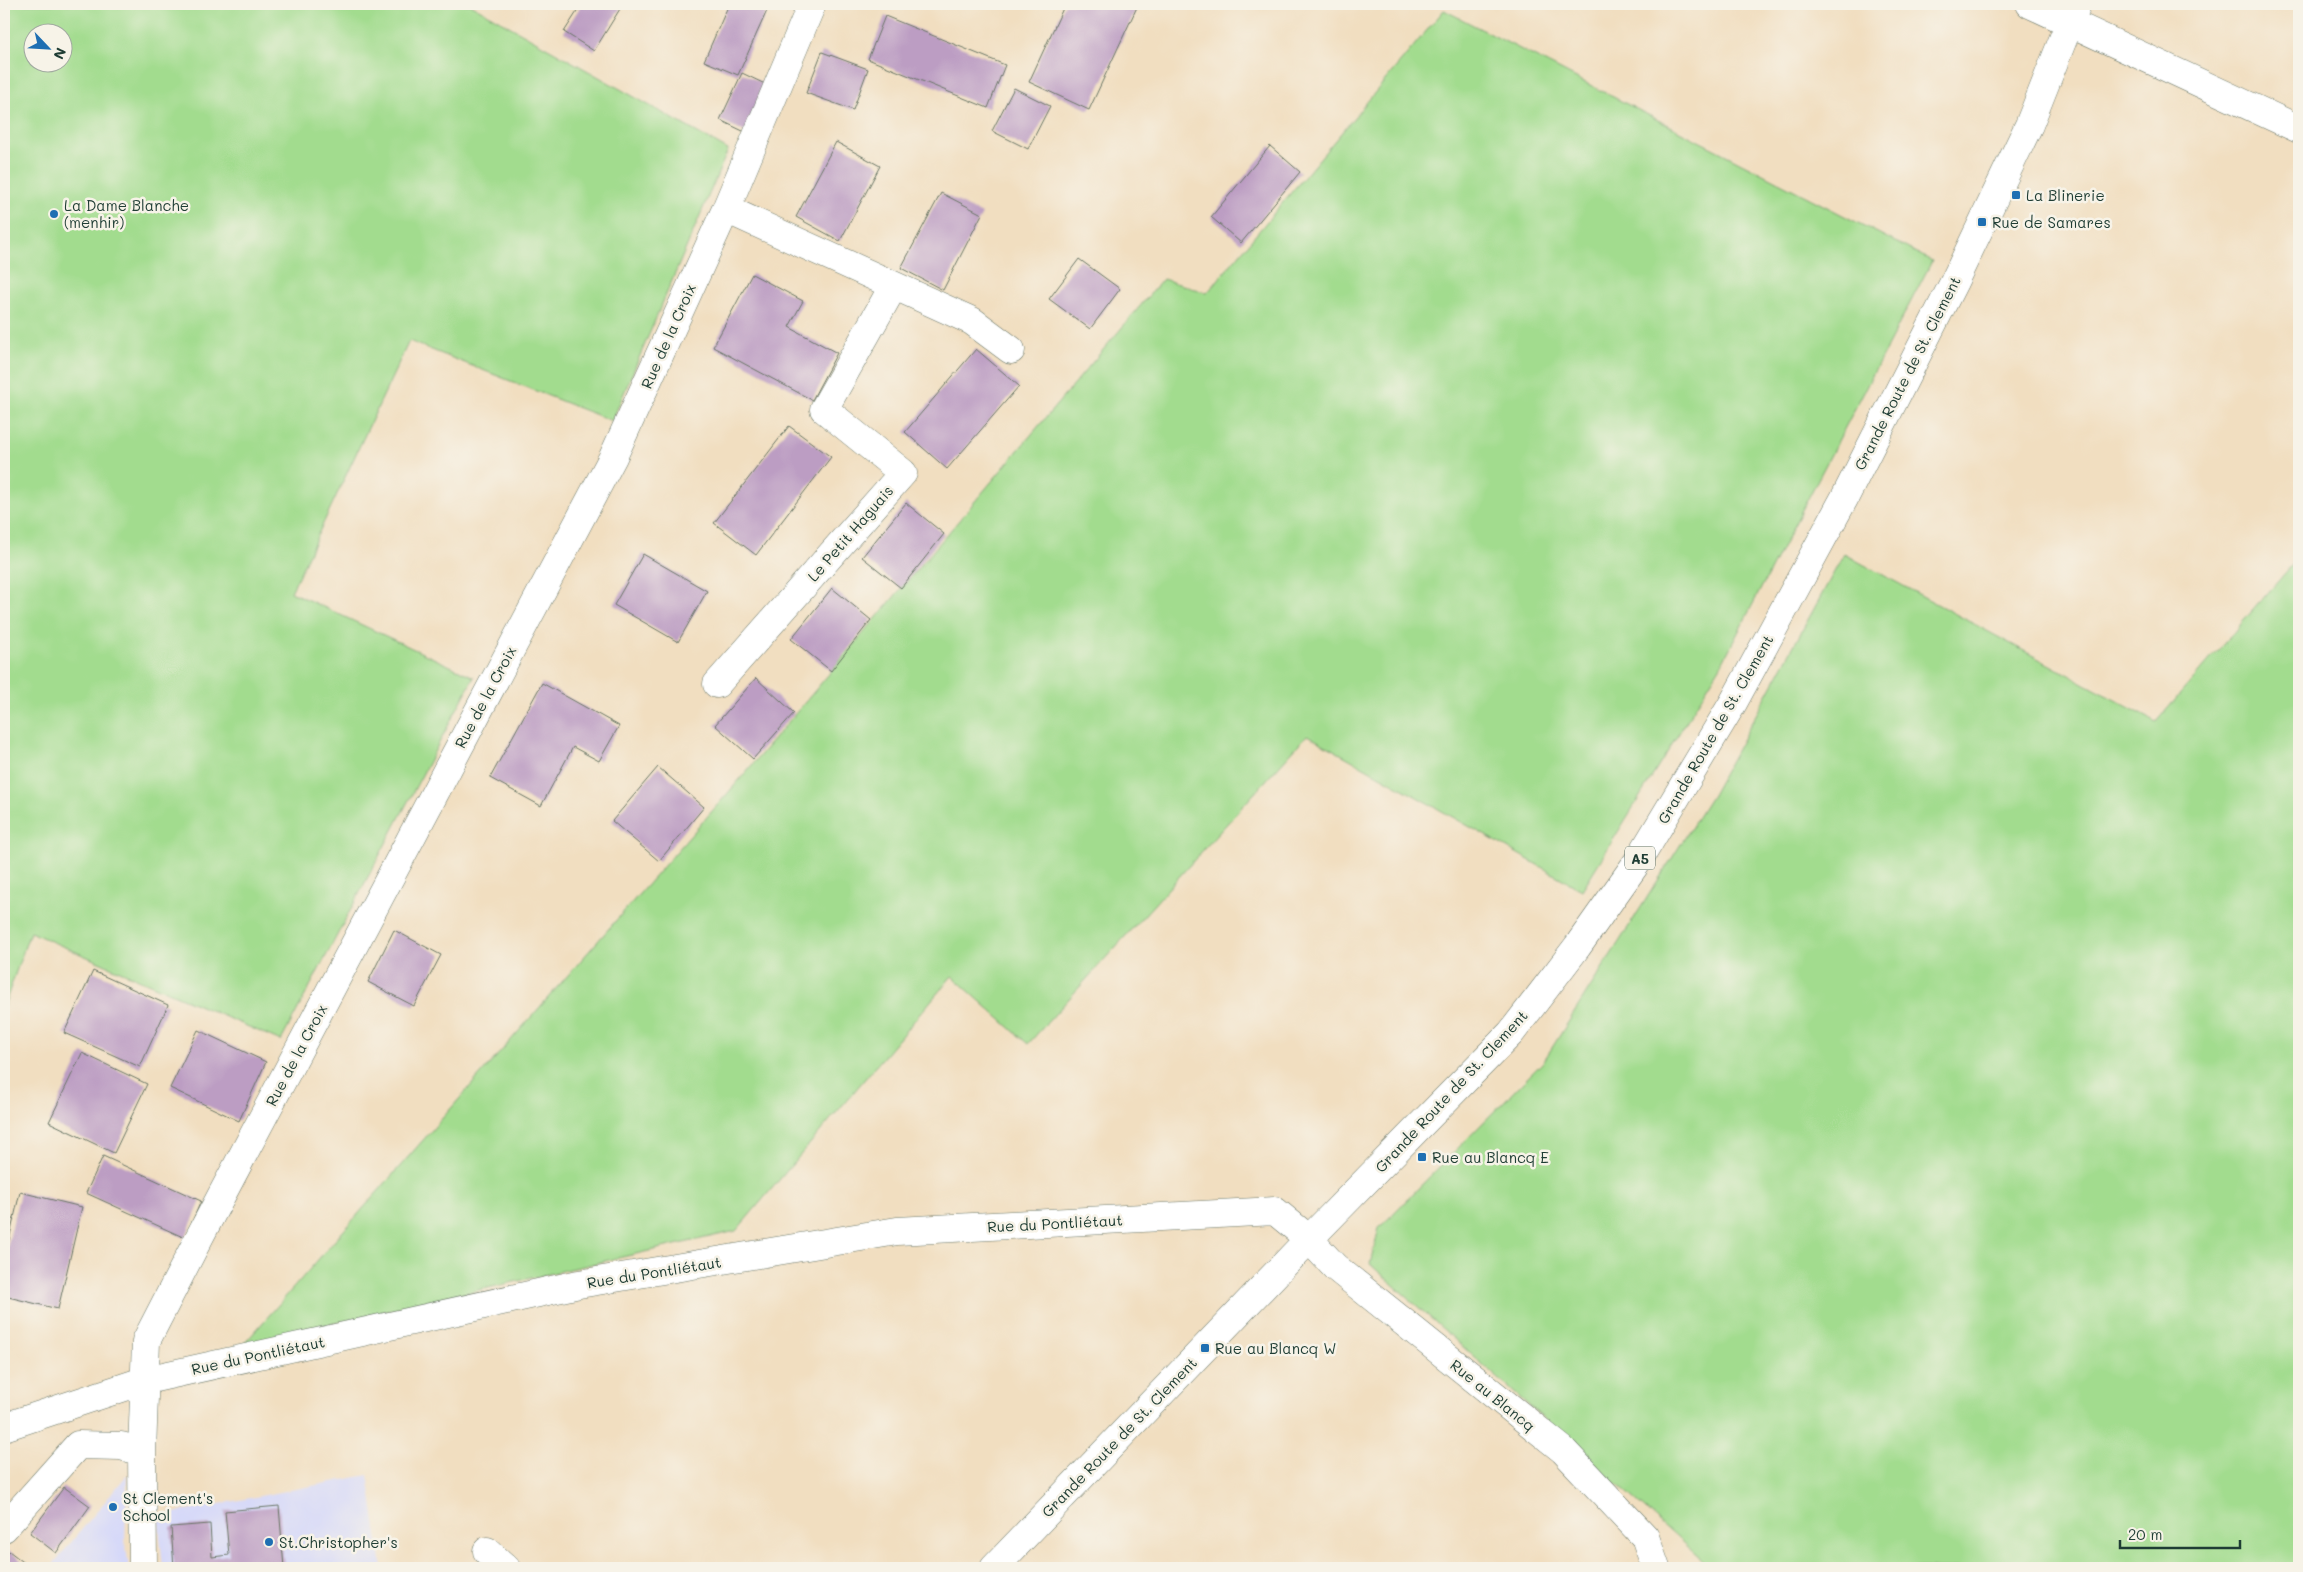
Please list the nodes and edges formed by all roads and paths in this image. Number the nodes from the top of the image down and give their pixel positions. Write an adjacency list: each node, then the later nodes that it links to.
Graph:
1 (812, 4): 5 (street, Rue de la Croix)
2 (2030, 4): 3 (street)
3 (2074, 13): 4 (street); 9 (street, Grande Route de St. Clement / A5)
4 (2299, 129)
5 (726, 209): 6 (street); 10 (street, Rue de la Croix)
6 (893, 287): 7 (street); 8 (street, Le Petit Haguais)
7 (1011, 350)
8 (717, 684)
9 (1309, 1239): 10 (street, Rue du Pontliétaut); 15 (street, Grande Route de St. Clement / A5); 16 (street, Rue au Blancq)
10 (146, 1380): 11 (street, Rue du Pontliétaut); 12 (street, Rue de la Croix)
11 (4, 1427)
12 (142, 1452): 13 (street); 14 (street, Rue de la Croix)
13 (4, 1528)
14 (143, 1568)
15 (994, 1568)
16 (1656, 1568)

